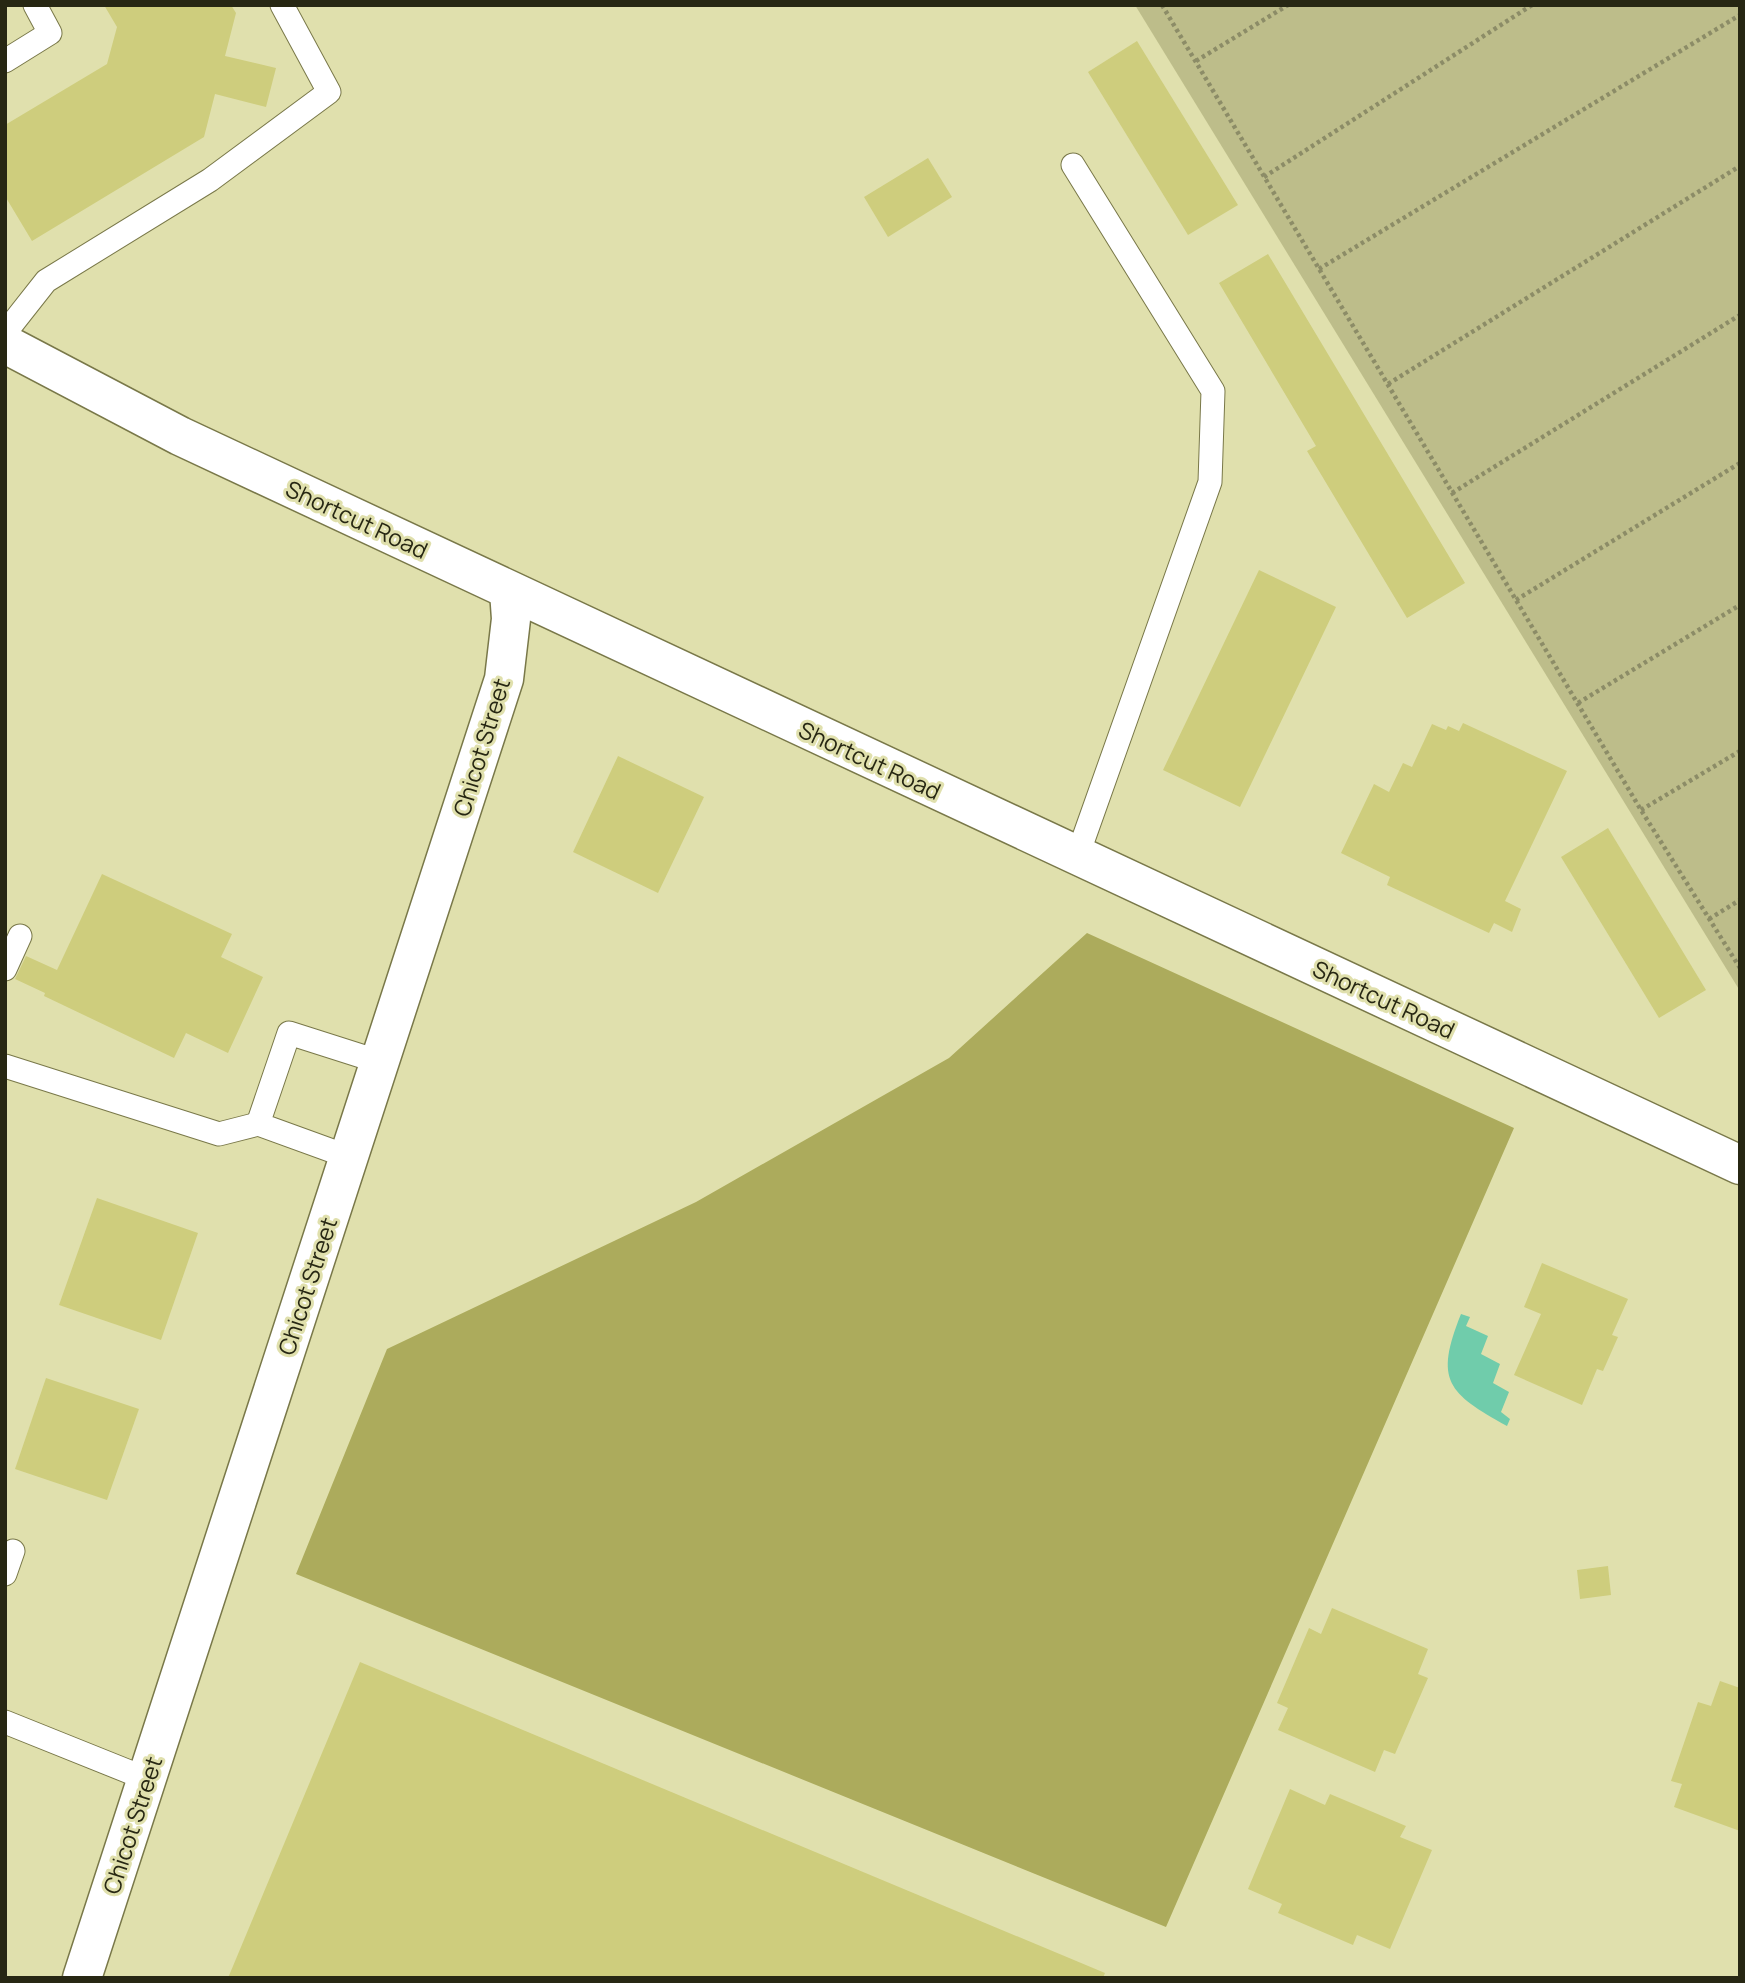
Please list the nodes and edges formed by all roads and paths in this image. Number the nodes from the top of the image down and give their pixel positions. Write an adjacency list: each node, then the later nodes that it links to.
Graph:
1 (35, 5): 7 (lane)
2 (282, 5): 14 (lane)
3 (1162, 5): 8 (path)
4 (1288, 5): 8 (path)
5 (1532, 5): 11 (path)
6 (1740, 15): 12 (path)
7 (5, 61)
8 (1196, 61): 11 (path)
9 (1073, 165): 25 (lane)
10 (1740, 166): 16 (path)
11 (1264, 177): 12 (path)
12 (1319, 269): 16 (path)
13 (1740, 315): 18 (path)
14 (5, 333)
15 (5, 344): 19 (main road, Shortcut Road)
16 (1388, 384): 18 (path)
17 (1740, 463): 20 (path)
18 (1452, 493): 20 (path)
19 (509, 591): 25 (main road, Shortcut Road); 31 (main road, Chicot Street)
20 (1516, 600): 22 (path)
21 (1740, 605): 22 (path)
22 (1578, 703): 24 (path)
23 (1740, 751): 24 (path)
24 (1642, 810): 27 (path)
25 (1077, 857): 35 (main road, Shortcut Road)
26 (1740, 900): 27 (path)
27 (1709, 919): 29 (path)
28 (20, 936): 30 (lane)
29 (1740, 968)
30 (5, 969)
31 (380, 1062): 33 (lane); 34 (main road, Chicot Street)
32 (5, 1066): 33 (lane)
33 (258, 1124): 34 (lane)
34 (349, 1157): 39 (main road, Chicot Street)
35 (1740, 1165)
36 (13, 1551): 37 (lane)
37 (5, 1574)
38 (5, 1722): 39 (lane)
39 (147, 1779): 40 (main road, Chicot Street)
40 (82, 1978)

